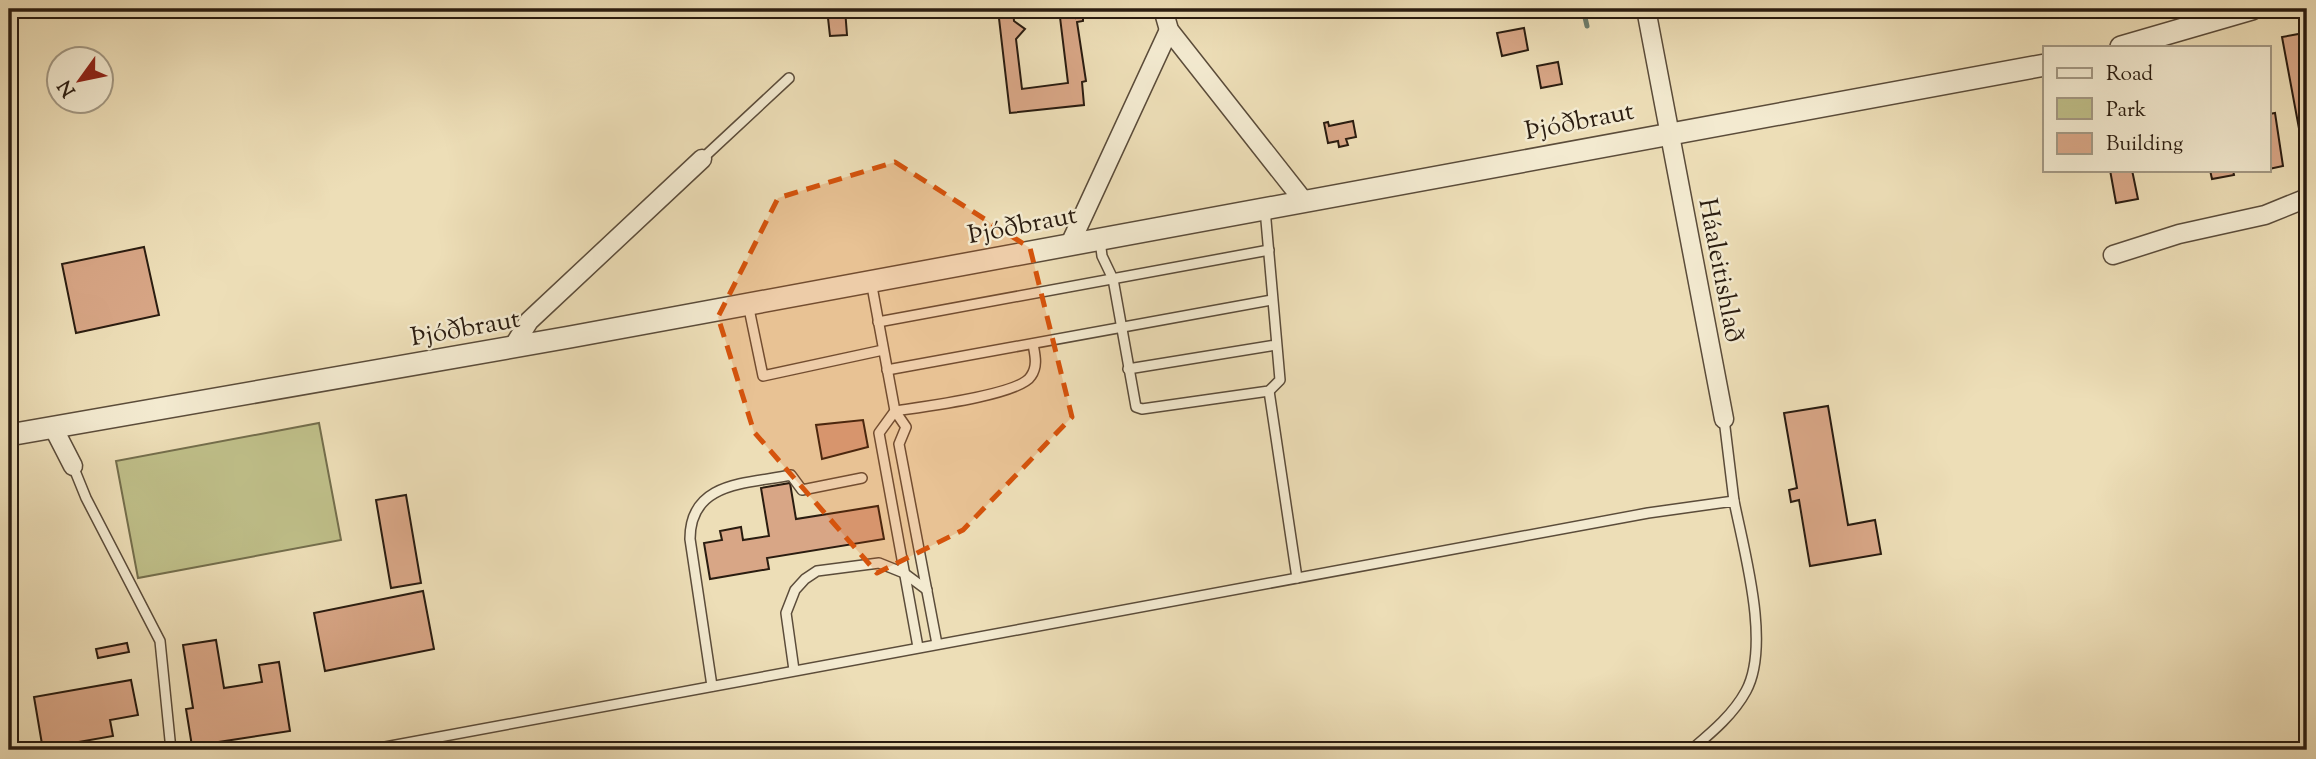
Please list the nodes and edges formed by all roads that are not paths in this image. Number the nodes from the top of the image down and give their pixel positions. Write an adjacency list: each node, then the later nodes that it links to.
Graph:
1 (1163, 9): 4 (street)
2 (1646, 9): 8 (street, Háaleitishlað)
3 (2252, 9): 5 (street)
4 (1169, 30): 11 (street); 14 (street)
5 (2124, 46)
6 (2043, 65): 8 (street, Þjóðbraut)
7 (789, 78): 9 (lane)
8 (1670, 132): 11 (street, Þjóðbraut); 31 (street, Háaleitishlað)
9 (702, 159): 25 (street)
10 (2307, 198): 16 (street)
11 (1303, 201): 12 (street, Þjóðbraut)
12 (1265, 208): 13 (street, Þjóðbraut); 15 (lane)
13 (1100, 239): 14 (street, Þjóðbraut); 17 (lane)
14 (1070, 244): 18 (street, Þjóðbraut)
15 (1269, 250): 17 (lane); 19 (lane)
16 (2113, 256)
17 (1113, 279): 21 (lane); 22 (lane)
18 (871, 281): 20 (street, Þjóðbraut); 21 (lane)
19 (1272, 300): 22 (lane); 24 (lane)
20 (748, 304): 25 (street, Þjóðbraut); 26 (lane)
21 (878, 322): 26 (lane)
22 (1121, 328): 23 (lane); 27 (lane)
23 (1033, 344): 28 (lane); 30 (lane)
24 (1276, 345): 27 (lane); 29 (lane)
25 (513, 347): 32 (street, Þjóðbraut)
26 (883, 350): 28 (lane)
27 (1128, 369): 29 (lane)
28 (887, 370): 30 (lane)
29 (1269, 391): 38 (lane)
30 (895, 411): 37 (lane); 39 (lane)
31 (1724, 419): 36 (lane)
32 (54, 429): 33 (street, Þjóðbraut); 34 (street)
33 (9, 435)
34 (73, 466): 44 (lane)
35 (862, 478): 43 (lane)
36 (1734, 500): 38 (lane); 46 (lane)
37 (904, 573): 39 (lane); 41 (lane); 42 (lane)
38 (1297, 578): 40 (lane)
39 (927, 590): 40 (lane)
40 (937, 644): 41 (lane)
41 (918, 647): 42 (lane)
42 (794, 670): 43 (lane)
43 (712, 686): 45 (lane)
44 (171, 750)
45 (369, 750)
46 (1691, 750)

